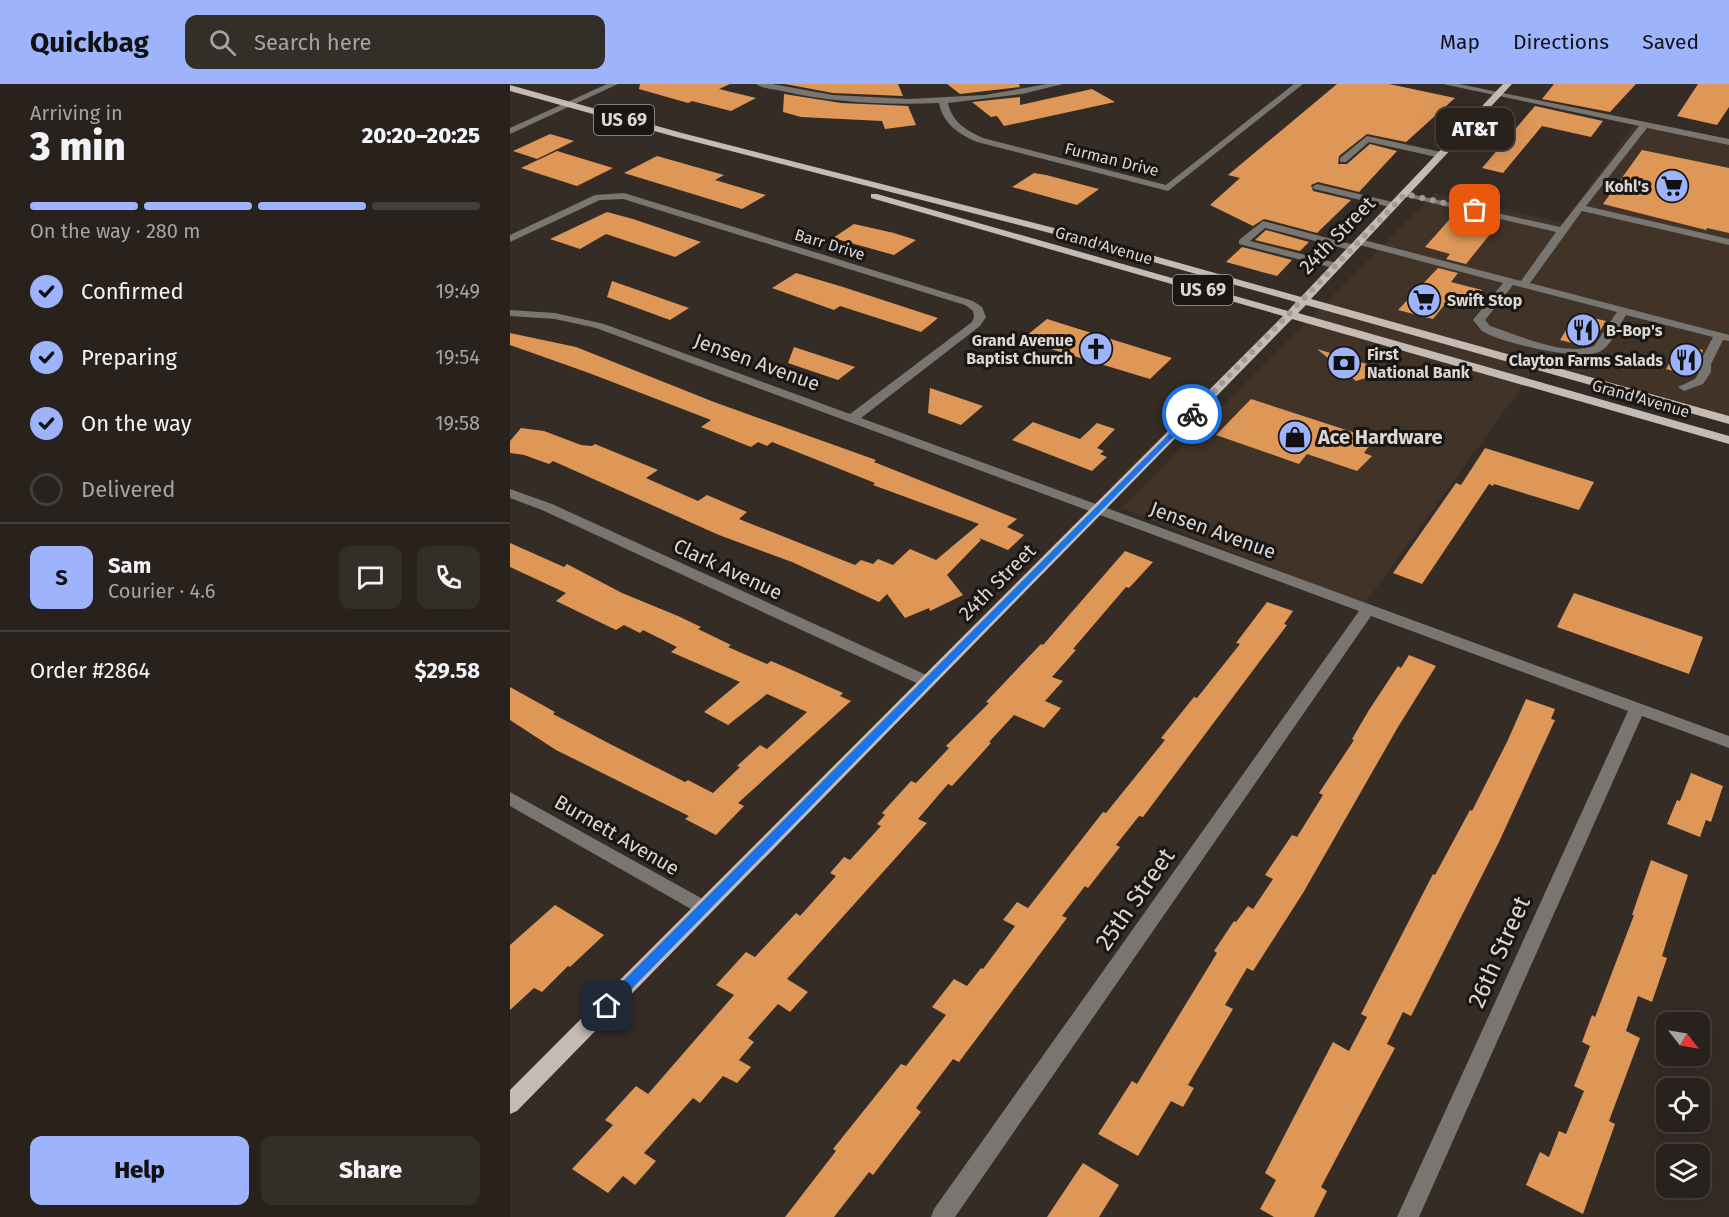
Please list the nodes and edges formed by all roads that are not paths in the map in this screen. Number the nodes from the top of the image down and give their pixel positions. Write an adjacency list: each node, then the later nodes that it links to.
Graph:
1 (614, 84): 10 (street)
2 (760, 84): 9 (street)
3 (1059, 84): 9 (street)
4 (1299, 84): 9 (street, Furman Drive)
5 (1447, 84): 8 (street)
6 (1508, 84): 8 (main road, 24th Street)
7 (510, 88): 10 (main road, Grand Avenue / US 69)
8 (1498, 95): 11 (street); 15 (main road, 24th Street)
9 (943, 99)
10 (569, 105): 12 (street); 13 (main road, Grand Avenue / US 69)
11 (1645, 125): 14 (street); 20 (street)
12 (510, 130)
13 (679, 135): 28 (main road, Grand Avenue / US 69); 31 (main road, Grand Avenue / US 69)
14 (1729, 142)
15 (1441, 155): 16 (street); 18 (main road, 24th Street)
16 (1343, 160)
17 (1317, 187): 19 (street)
18 (1405, 194): 19 (main road, 24th Street); 21 (street)
19 (1394, 205): 24 (main road, 24th Street)
20 (1581, 207): 21 (street); 23 (street)
21 (1563, 231): 27 (street)
22 (510, 239): 34 (street, Barr Drive)
23 (1729, 242)
24 (1357, 245): 25 (main road, 24th Street); 25 (street); 26 (street)
25 (1336, 266): 28 (main road, 24th Street)
26 (1511, 280): 27 (street); 29 (street)
27 (1525, 283): 29 (street)
28 (1303, 301): 31 (main road, 24th Street); 35 (main road, Grand Avenue / US 69)
29 (1624, 309): 32 (street)
30 (510, 313): 34 (street, Jensen Avenue)
31 (1290, 315): 36 (main road, Grand Avenue / US 69); 38 (main road, 24th Street)
32 (1725, 337): 33 (street)
33 (1684, 387)
34 (851, 419): 38 (street, Jensen Avenue)
35 (1729, 420)
36 (1729, 440)
37 (510, 493): 40 (street, Clark Avenue)
38 (1098, 510): 39 (street, Jensen Avenue); 40 (main road, 24th Street)
39 (1368, 609): 41 (street, Jensen Avenue); 46 (street, 25th Street)
40 (928, 682): 44 (main road, 24th Street)
41 (1637, 709): 42 (street, Jensen Avenue); 47 (street, 26th Street)
42 (1729, 742)
43 (510, 798): 44 (street, Burnett Avenue)
44 (704, 908): 45 (main road, 24th Street)
45 (510, 1104)
46 (942, 1217)
47 (1408, 1217)

